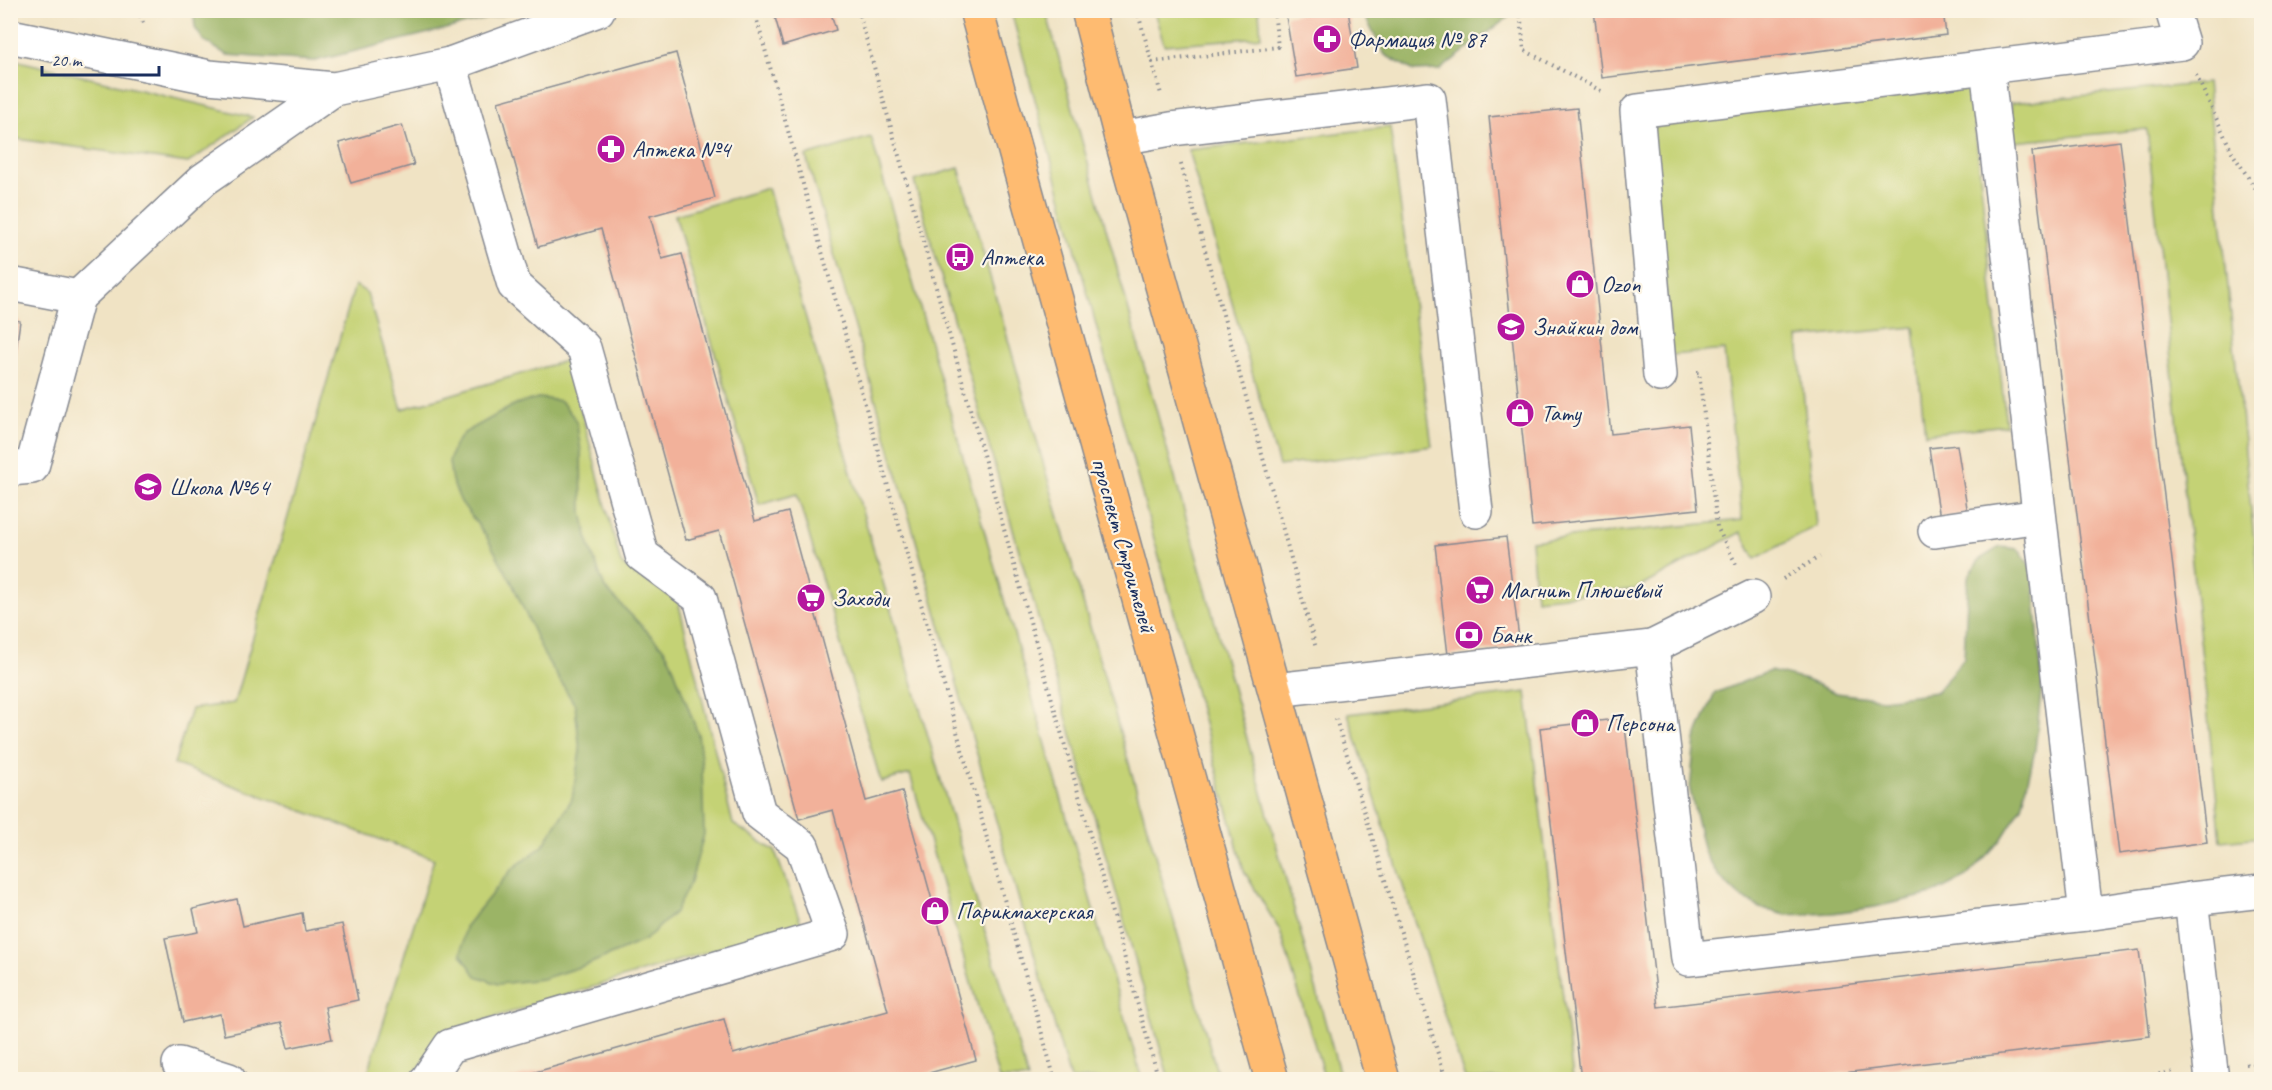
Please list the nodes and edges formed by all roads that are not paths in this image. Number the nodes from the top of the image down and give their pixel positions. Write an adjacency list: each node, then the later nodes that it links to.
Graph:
1 (598, 10): 6 (street)
2 (976, 10): 26 (main road, проспект Строителей)
3 (1088, 10): 9 (main road)
4 (2172, 10): 7 (street)
5 (10, 36): 8 (street)
6 (450, 64): 8 (street); 25 (street)
7 (1987, 68): 12 (street); 15 (street)
8 (334, 89): 11 (street)
9 (1120, 138): 14 (street); 19 (main road)
10 (10, 284): 11 (street)
11 (78, 297): 13 (street)
12 (1660, 375)
13 (10, 469)
14 (1476, 510)
15 (2039, 516): 16 (street); 22 (street)
16 (1935, 531)
17 (1753, 597): 18 (street)
18 (1652, 647): 19 (street); 22 (street)
19 (1275, 690): 27 (main road)
20 (2262, 891): 21 (street)
21 (2191, 899): 22 (street); 28 (street)
22 (2086, 914)
23 (179, 1064): 24 (street)
24 (229, 1080)
25 (427, 1080)
26 (1272, 1080)
27 (1383, 1080)
28 (2212, 1080)

